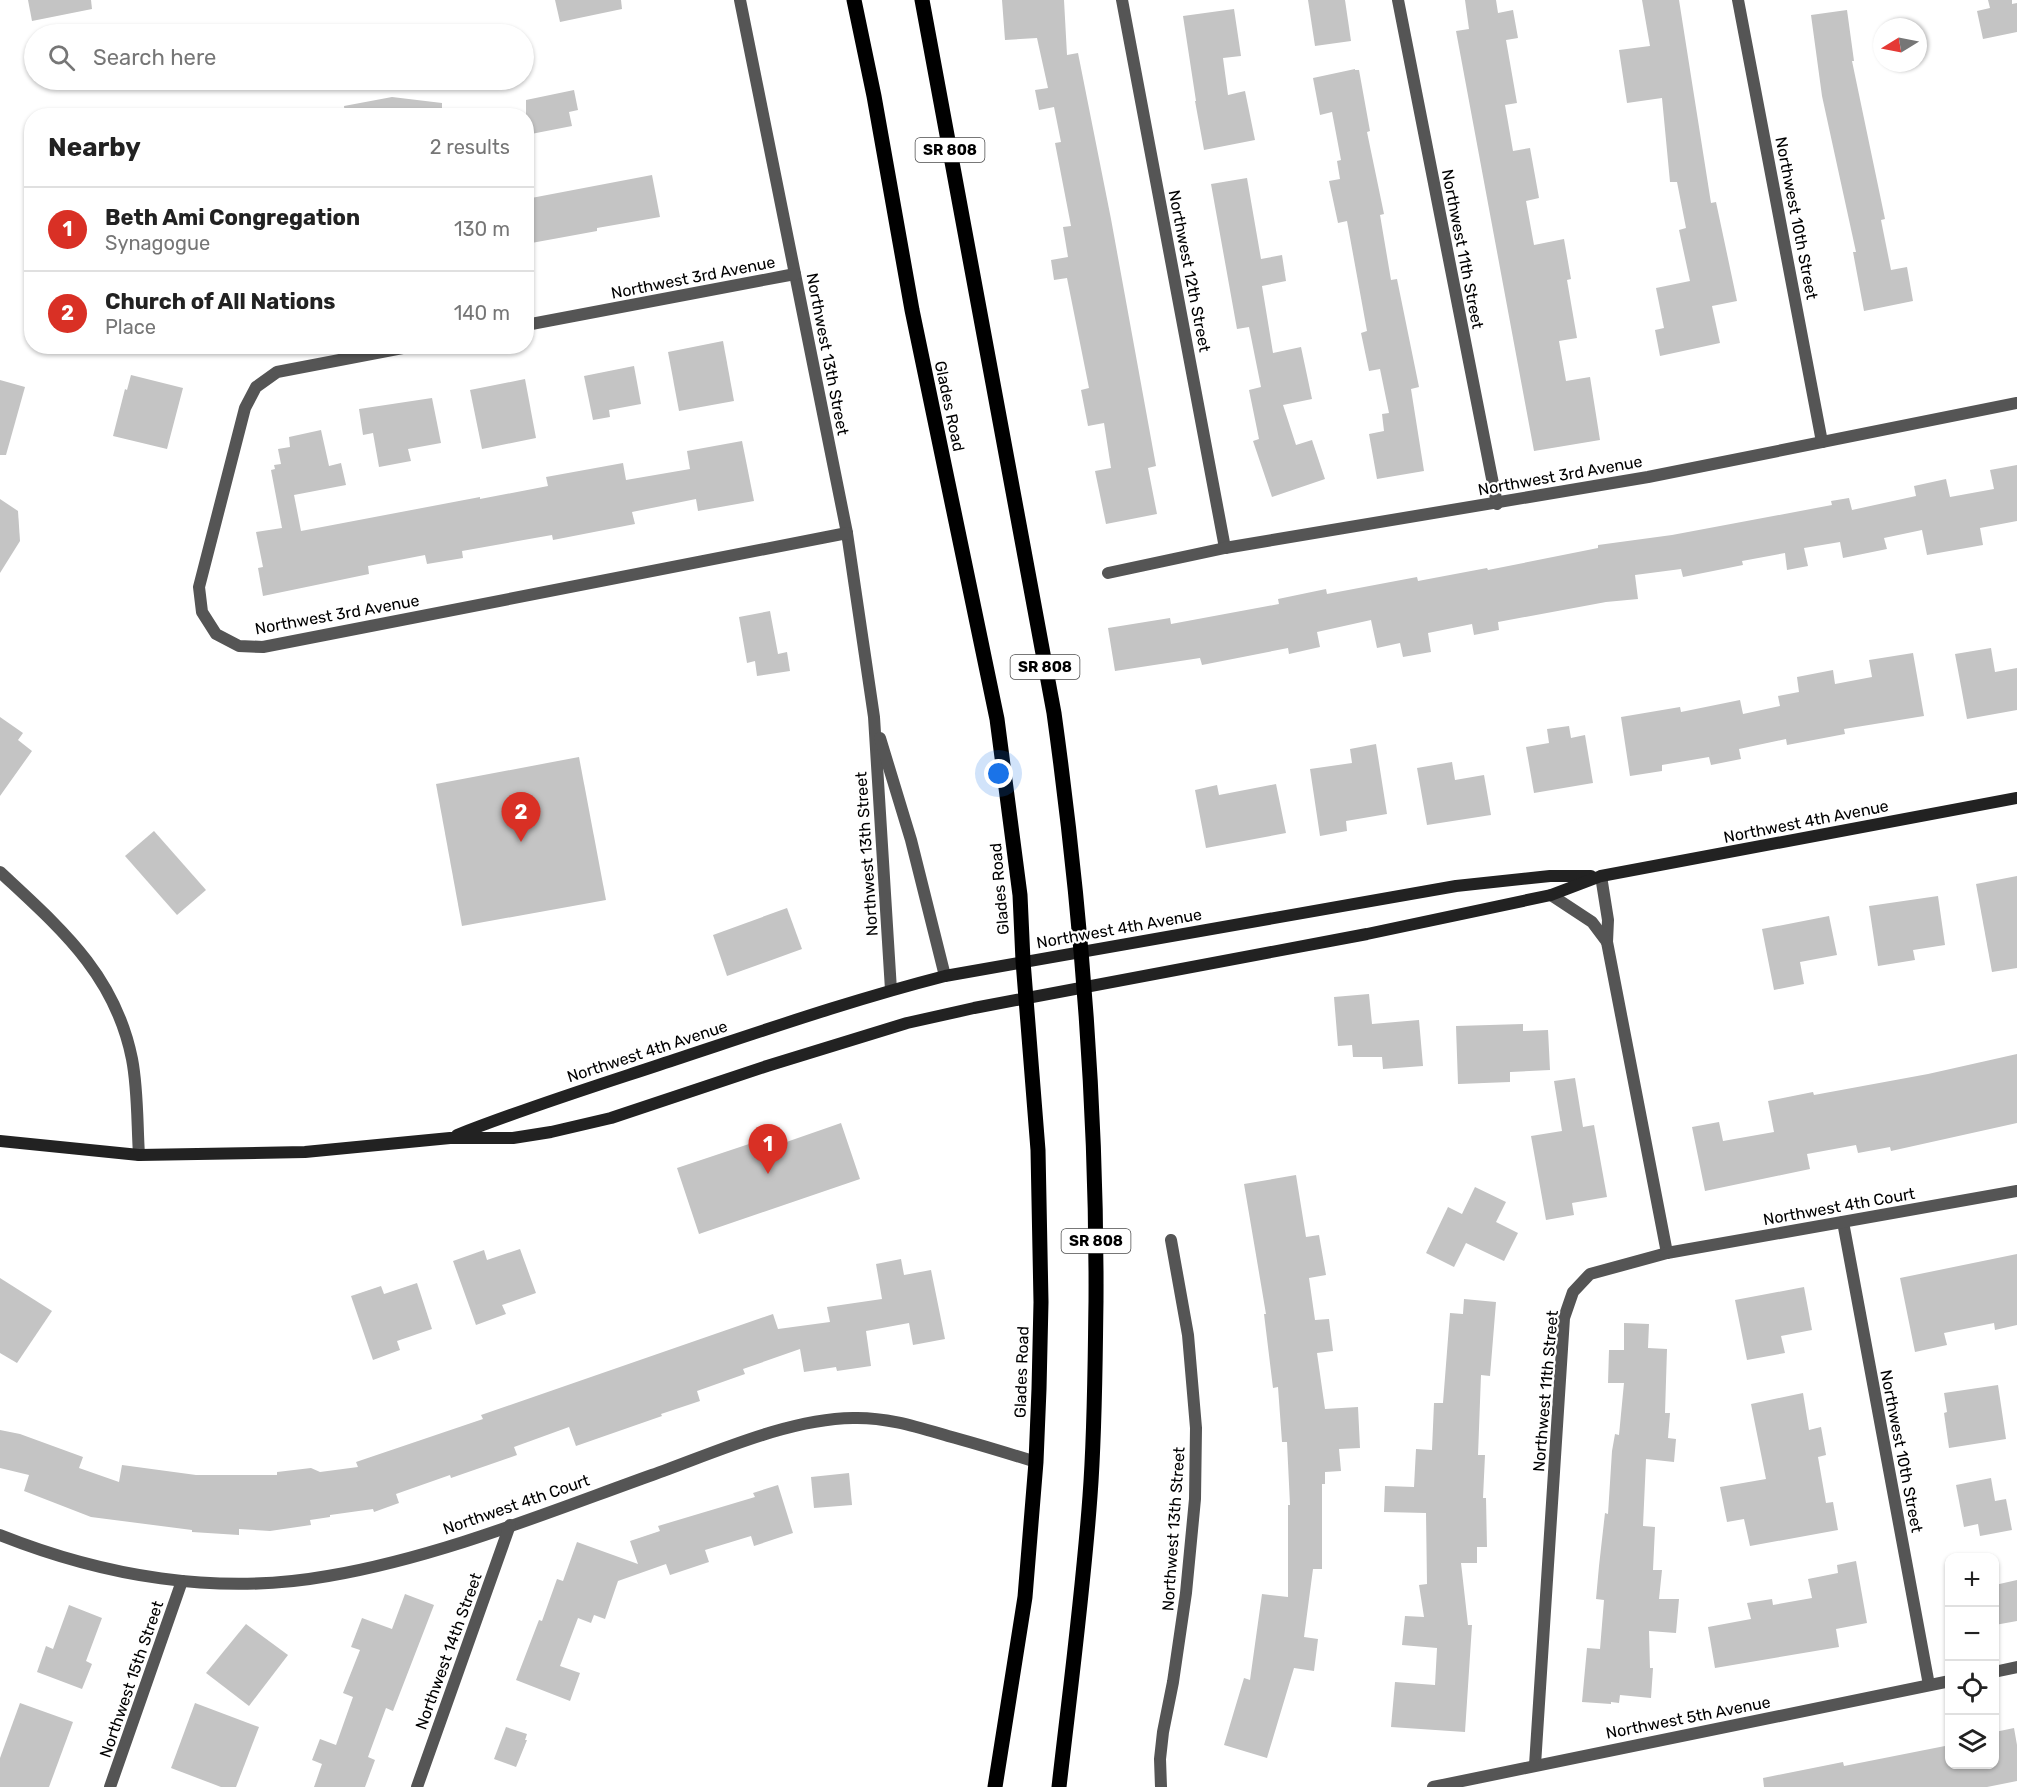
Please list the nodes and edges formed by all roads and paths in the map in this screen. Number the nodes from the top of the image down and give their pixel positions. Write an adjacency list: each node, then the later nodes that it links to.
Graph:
1 (740, 0): 7 (street, Northwest 13th Street)
2 (854, 0): 23 (main road, Glades Road / SR 808)
3 (922, 0): 22 (main road, SR 808)
4 (1122, 0): 14 (street, Northwest 12th Street)
5 (1398, 0): 12 (street, Northwest 11th Street)
6 (1738, 0): 11 (street, Northwest 10th Street)
7 (795, 274): 8 (street, Northwest 3rd Avenue); 13 (street, Northwest 13th Street)
8 (534, 323)
9 (371, 354): 13 (street, Northwest 3rd Avenue)
10 (2017, 403): 11 (street, Northwest 3rd Avenue)
11 (1822, 442): 12 (street, Northwest 3rd Avenue)
12 (1497, 504): 14 (street, Northwest 3rd Avenue)
13 (847, 533): 16 (street, Northwest 13th Street)
14 (1225, 548): 15 (street, Northwest 3rd Avenue)
15 (1108, 573)
16 (874, 717): 24 (street, Northwest 13th Street); 26 (street, Northwest 13th Street)
17 (2017, 798): 19 (street, Northwest 4th Avenue)
18 (0, 872): 30 (street)
19 (1601, 876): 20 (street, Northwest 4th Avenue); 21 (street); 22 (street, Northwest 4th Avenue)
20 (1551, 895): 21 (street); 25 (street, Northwest 4th Avenue)
21 (1607, 942): 34 (street)
22 (1082, 953): 23 (street, Northwest 4th Avenue); 25 (main road, SR 808)
23 (1023, 961): 24 (street, Northwest 4th Avenue); 27 (main road, Glades Road / SR 808)
24 (945, 976): 26 (street, Northwest 4th Avenue)
25 (1086, 987): 27 (street, Northwest 4th Avenue); 48 (main road, SR 808)
26 (891, 990): 28 (street, Northwest 4th Avenue)
27 (1026, 999): 28 (street, Northwest 4th Avenue); 35 (main road, Glades Road / SR 808)
28 (450, 1138): 30 (street, Northwest 4th Avenue)
29 (0, 1141): 30 (street, Northwest 4th Avenue)
30 (139, 1155)
31 (2017, 1191): 32 (street, Northwest 4th Court)
32 (1843, 1222): 34 (street, Northwest 4th Court); 42 (street, Northwest 10th Street)
33 (1171, 1240): 44 (street, Northwest 13th Street)
34 (1667, 1253): 43 (street, Northwest 11th Street)
35 (1036, 1462): 36 (street, Northwest 4th Court); 47 (main road, Glades Road / SR 808)
36 (510, 1525): 38 (street, Northwest 4th Court); 46 (street, Northwest 14th Street)
37 (0, 1535): 38 (street, Northwest 4th Court)
38 (182, 1581): 45 (street, Northwest 15th Street)
39 (2017, 1667): 40 (street)
40 (1999, 1671)
41 (1945, 1682): 42 (street, Northwest 5th Avenue)
42 (1929, 1685): 43 (street, Northwest 5th Avenue)
43 (1535, 1765): 49 (street, Northwest 5th Avenue)
44 (1160, 1786)
45 (110, 1787)
46 (417, 1787)
47 (995, 1787)
48 (1059, 1787)
49 (1433, 1787)

